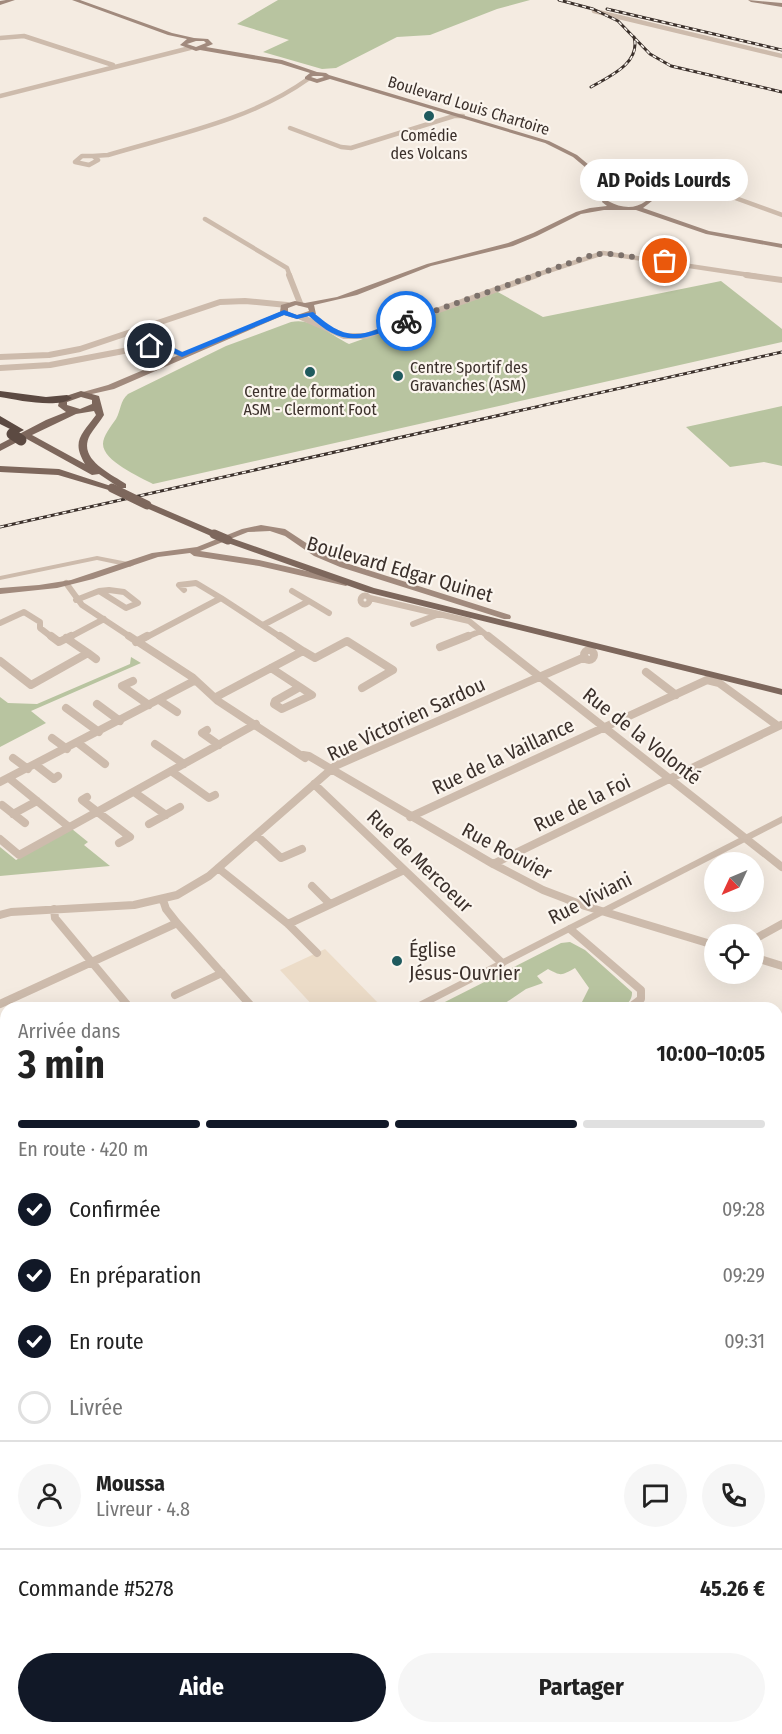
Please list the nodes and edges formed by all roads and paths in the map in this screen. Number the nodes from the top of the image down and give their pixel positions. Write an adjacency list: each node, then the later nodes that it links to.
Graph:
1 (7, 0): 6 (main road)
2 (12, 0): 6 (main road)
3 (70, 0): 8 (main road)
4 (75, 0): 8 (main road)
5 (751, 0): 7 (main road)
6 (0, 2)
7 (782, 5)
8 (104, 9): 10 (main road)
9 (594, 11): 19 (street)
10 (170, 34): 12 (main road); 13 (main road)
11 (0, 38): 20 (street)
12 (192, 39): 13 (main road); 14 (main road)
13 (184, 44): 15 (main road); 17 (street)
14 (209, 46): 16 (main road); 18 (main road)
15 (190, 48): 16 (main road); 17 (street)
16 (200, 48): 18 (main road)
17 (164, 53): 20 (street)
18 (226, 53): 21 (main road)
19 (782, 56)
20 (116, 65): 22 (street); 26 (street)
21 (297, 67): 23 (main road); 24 (main road)
22 (122, 68)
23 (315, 74): 24 (main road); 25 (main road)
24 (308, 78): 25 (main road); 29 (street)
25 (326, 78): 27 (main road, Boulevard Louis Chartoire)
26 (0, 96)
27 (453, 114): 28 (street); 34 (main road, Boulevard Louis Chartoire)
28 (290, 128)
29 (108, 155): 30 (street); 31 (street)
30 (93, 156): 31 (street); 31 (street)
31 (98, 162)
32 (697, 165): 33 (street)
33 (678, 181): 35 (street); 44 (street)
34 (605, 182): 36 (main road, Boulevard Louis Chartoire); 38 (main road, Boulevard Louis Chartoire)
35 (659, 189): 37 (street); 40 (street)
36 (626, 190): 37 (main road); 38 (main road)
37 (639, 192): 40 (main road)
38 (610, 193): 39 (main road)
39 (604, 199): 41 (main road); 43 (main road)
40 (648, 201): 42 (main road); 46 (main road)
41 (620, 208): 42 (main road); 43 (main road)
42 (636, 208): 46 (main road)
43 (591, 209): 48 (main road)
44 (782, 215)
45 (205, 219): 48 (street)
46 (782, 244)
47 (782, 280): 50 (street)
48 (297, 308): 49 (main road); 49 (main road); 50 (street); 51 (main road); 52 (street)
49 (297, 317): 50 (street); 57 (main road)
50 (318, 322)
51 (182, 355): 53 (street); 55 (main road)
52 (0, 357)
53 (0, 368)
54 (0, 394): 56 (highway)
55 (86, 394): 56 (main road); 57 (main road)
56 (64, 402): 58 (main road); 62 (main road)
57 (98, 403): 58 (main road); 65 (main road)
58 (75, 412): 63 (main road)
59 (0, 418): 61 (highway)
60 (0, 426): 61 (highway)
61 (20, 435): 65 (main road, Boulevard Edgar Quinet); 66 (main road)
62 (0, 443)
63 (0, 448)
64 (0, 469): 66 (main road)
65 (123, 486): 67 (main road, Boulevard Edgar Quinet)
66 (112, 488): 67 (main road, Boulevard Edgar Quinet, bridge)
67 (152, 503): 68 (main road, Boulevard Edgar Quinet)
68 (225, 535): 74 (main road, Boulevard Edgar Quinet); 86 (main road, Boulevard Edgar Quinet)
69 (146, 559): 70 (main road); 74 (main road); 86 (main road)
70 (130, 565): 71 (street); 73 (main road)
71 (18, 574): 72 (street); 75 (street)
72 (0, 578)
73 (66, 583): 75 (main road); 82 (street)
74 (356, 586): 108 (main road, Boulevard Edgar Quinet)
75 (22, 589): 77 (main road)
76 (184, 590): 80 (street)
77 (0, 591)
78 (98, 591): 78 (street); 82 (street)
79 (292, 591): 83 (street)
80 (221, 598): 90 (street); 93 (street)
81 (370, 598): 85 (street, Rue de la Volonté)
82 (76, 600): 87 (street, Rue Rouvier)
83 (309, 601): 84 (street); 90 (street)
84 (329, 613)
85 (439, 614): 89 (street); 91 (street, Rue de la Volonté)
86 (507, 617): 105 (main road, Boulevard Edgar Quinet)
87 (104, 619): 92 (street); 93 (street, Rue Rouvier)
88 (0, 623): 92 (street)
89 (413, 624)
90 (263, 625): 95 (street)
91 (481, 631): 94 (street); 102 (street, Rue de la Volonté)
92 (66, 638): 96 (street)
93 (136, 642): 104 (street, Rue Rouvier)
94 (440, 647)
95 (303, 651): 100 (street); 107 (street)
96 (88, 653): 98 (street); 99 (street)
97 (585, 657): 102 (street, Rue Victorien Sardou)
98 (96, 659)
99 (0, 661)
100 (271, 668): 106 (street); 110 (street)
101 (646, 672): 109 (street)
102 (539, 677): 119 (street, Rue de la Volonté); 132 (street, Rue Victorien Sardou)
103 (133, 681): 113 (street)
104 (194, 681): 110 (street, Rue Rouvier); 111 (street)
105 (782, 684)
106 (300, 687): 106 (street)
107 (362, 688)
108 (782, 692)
109 (676, 695): 118 (street, Rue de la Vaillance); 119 (street, Rue de la Vaillance)
110 (216, 697): 117 (street, Rue Rouvier)
111 (159, 700): 113 (street); 115 (street)
112 (98, 704): 116 (street)
113 (149, 705): 116 (street)
114 (66, 708): 121 (street)
115 (177, 712)
116 (120, 721): 121 (street)
117 (256, 724): 125 (street); 132 (street, Rue Rouvier)
118 (780, 725): 136 (street, Rue de la Foi)
119 (604, 727): 136 (street, Rue de la Volonté); 148 (street, Rue de la Vaillance)
120 (207, 730): 125 (street)
121 (99, 732): 123 (street)
122 (52, 738): 126 (street)
123 (78, 743): 126 (street); 128 (street)
124 (155, 744): 129 (street)
125 (219, 745): 129 (street)
126 (67, 749): 130 (street)
127 (13, 758): 131 (street)
128 (105, 764)
129 (184, 764): 133 (street)
130 (36, 765): 131 (street); 134 (street)
131 (28, 770): 135 (street)
132 (330, 770): 138 (street, Rue Victorien Sardou); 148 (street, Rue Rouvier)
133 (171, 771): 139 (street); 140 (street)
134 (58, 776)
135 (10, 779): 137 (street); 142 (street)
136 (670, 779): 155 (street, Rue de la Volonté); 158 (street, Rue de la Foi)
137 (0, 782)
138 (314, 784): 153 (street, Rue Victorien Sardou); 161 (street, Rue de Mercoeur)
139 (134, 792): 145 (street); 147 (street)
140 (214, 795)
141 (87, 796): 145 (street)
142 (37, 801): 146 (street); 152 (street)
143 (2, 805): 146 (street)
144 (180, 807): 147 (street)
145 (97, 812): 152 (street); 156 (street)
146 (13, 814): 150 (street)
147 (166, 815): 151 (street)
148 (411, 817): 158 (street, Rue Rouvier)
149 (782, 819): 155 (street, Rue Viviani)
150 (25, 823)
151 (149, 824)
152 (69, 827): 154 (street)
153 (256, 835): 157 (street); 160 (street, Rue Victorien Sardou)
154 (0, 839)
155 (745, 839): 159 (street, Rue de la Volonté); 166 (street, Rue Viviani)
156 (119, 843)
157 (302, 849)
158 (493, 864): 166 (street, Rue Rouvier)
159 (782, 867)
160 (218, 868): 163 (street, Rue Victorien Sardou); 169 (street)
161 (404, 870): 164 (street); 177 (street, Rue de Mercoeur)
162 (312, 886): 164 (street)
163 (162, 900): 165 (street, Rue Victorien Sardou); 168 (street)
164 (330, 904): 169 (street)
165 (54, 909): 167 (street, Rue Victorien Sardou); 176 (street)
166 (604, 911): 171 (street, Rue Viviani); 173 (street, Rue Rouvier)
167 (0, 915)
168 (177, 923): 176 (street); 179 (street)
169 (288, 924): 174 (street)
170 (782, 924): 172 (street)
171 (570, 929): 177 (street, Rue Viviani); 185 (street)
172 (764, 934)
173 (704, 942)
174 (317, 953)
175 (764, 960): 178 (street)
176 (92, 962): 181 (street); 182 (street)
177 (502, 963): 184 (street, Rue Viviani)
178 (782, 966)
179 (222, 973): 180 (street); 183 (street)
180 (175, 995)
181 (4, 1002)
182 (125, 1002)
183 (248, 1002)
184 (426, 1002)
185 (638, 1002)

